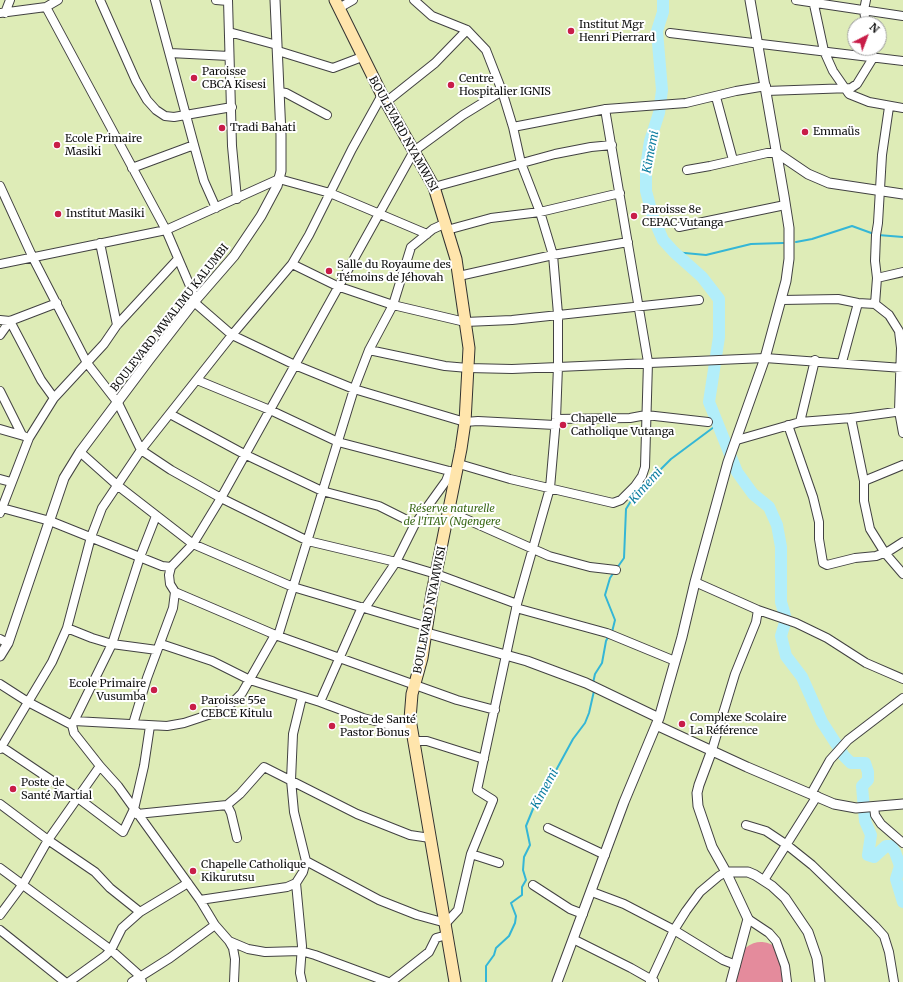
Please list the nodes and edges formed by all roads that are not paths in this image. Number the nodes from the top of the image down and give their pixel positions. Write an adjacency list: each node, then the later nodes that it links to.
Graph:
1 (10, 0): 17 (street)
2 (58, 0): 15 (street)
3 (100, 0): 42 (street)
4 (155, 0): 26 (street)
5 (216, 0): 6 (street)
6 (228, 0): 21 (street)
7 (275, 0): 24 (street, BOULEVARD MWALIMU KALUMBI)
8 (353, 0): 14 (street)
9 (414, 0): 20 (street)
10 (750, 0): 23 (street)
11 (796, 0): 13 (street)
12 (866, 0): 16 (street)
13 (813, 2): 16 (street); 25 (street)
14 (337, 4): 28 (main road, BOULEVARD NYAMWISI)
15 (46, 6): 17 (street); 50 (street)
16 (864, 10): 18 (street); 19 (street)
17 (2, 13)
18 (865, 16)
19 (903, 16)
20 (467, 30): 33 (street); 36 (street)
21 (229, 32): 24 (street); 27 (street)
22 (670, 33): 23 (street)
23 (758, 44): 25 (street); 31 (street)
24 (277, 48): 28 (street); 34 (street, BOULEVARD MWALIMU KALUMBI)
25 (824, 51): 29 (street); 32 (street)
26 (170, 53): 27 (street); 42 (street)
27 (229, 56): 37 (street)
28 (362, 57): 36 (main road, BOULEVARD NYAMWISI)
29 (873, 58): 30 (street); 32 (street)
30 (903, 61)
31 (766, 89): 32 (street); 35 (street); 47 (street)
32 (845, 89): 38 (street)
33 (502, 91): 43 (street); 46 (street)
34 (279, 92): 41 (street); 52 (street, BOULEVARD MWALIMU KALUMBI)
35 (716, 97): 40 (street); 48 (street)
36 (384, 99): 46 (main road, BOULEVARD NYAMWISI); 56 (street)
37 (232, 106): 42 (street); 59 (street)
38 (889, 107): 39 (street); 55 (street)
39 (903, 108)
40 (605, 109): 43 (street); 45 (street)
41 (327, 115)
42 (186, 116): 44 (street)
43 (513, 127): 49 (street)
44 (194, 145): 50 (street); 61 (street)
45 (612, 146): 49 (street); 57 (street)
46 (414, 151): 54 (main road, BOULEVARD NYAMWISI); 63 (street)
47 (777, 153): 48 (street); 55 (street); 60 (street)
48 (733, 160): 51 (street)
49 (520, 163): 54 (street); 62 (street)
50 (132, 168): 66 (street)
51 (687, 170)
52 (279, 179): 56 (street); 59 (street); 81 (street, BOULEVARD MWALIMU KALUMBI)
53 (0, 186): 71 (street)
54 (434, 187): 64 (main road, BOULEVARD NYAMWISI)
55 (879, 192): 58 (street); 77 (street)
56 (330, 193): 63 (street); 74 (street)
57 (620, 193): 62 (street); 68 (street)
58 (903, 194)
59 (237, 199): 61 (street)
60 (786, 205): 65 (street); 80 (street)
61 (216, 208): 66 (street)
62 (540, 212): 64 (street); 70 (street)
63 (377, 214): 67 (street); 78 (street)
64 (446, 227): 67 (street); 76 (main road, BOULEVARD NYAMWISI)
65 (679, 227)
66 (166, 230): 69 (street); 72 (street)
67 (427, 234): 85 (street)
68 (628, 242): 70 (street); 86 (street)
69 (100, 243): 71 (street); 91 (street)
70 (553, 255): 76 (street); 87 (street)
71 (33, 258): 73 (street); 82 (street)
72 (178, 259): 81 (street); 91 (street)
73 (0, 264)
74 (292, 264): 78 (street); 93 (street)
75 (903, 272): 77 (street)
76 (459, 276): 90 (main road, BOULEVARD NYAMWISI)
77 (878, 278): 84 (street)
78 (337, 286): 85 (street); 100 (street)
79 (699, 300): 86 (street)
80 (782, 300): 83 (street); 95 (street)
81 (195, 301): 93 (street); 108 (street, BOULEVARD MWALIMU KALUMBI)
82 (57, 303): 89 (street); 99 (street)
83 (858, 303): 84 (street); 98 (street)
84 (875, 304): 103 (street)
85 (393, 305): 90 (street); 94 (street)
86 (639, 306): 87 (street); 97 (street)
87 (558, 314): 90 (street); 101 (street)
88 (0, 320): 89 (street)
89 (10, 321): 92 (street); 107 (street)
90 (465, 322): 102 (main road, BOULEVARD NYAMWISI)
91 (117, 325): 99 (street)
92 (0, 335)
93 (232, 335): 100 (street); 104 (street)
94 (369, 350): 102 (street); 105 (street)
95 (766, 358): 96 (street); 97 (street); 122 (street)
96 (815, 360): 98 (street); 117 (street)
97 (648, 362): 101 (street); 112 (street)
98 (842, 362): 103 (street)
99 (87, 363): 107 (street); 108 (street)
100 (295, 365): 105 (street); 109 (street)
101 (558, 366): 102 (street); 115 (street)
102 (468, 368): 114 (main road, BOULEVARD NYAMWISI)
103 (902, 368): 110 (street)
104 (197, 380): 109 (street); 111 (street)
105 (354, 389): 114 (street); 123 (street)
106 (0, 391): 121 (street)
107 (54, 398): 121 (street)
108 (118, 404): 124 (street); 125 (street, BOULEVARD MWALIMU KALUMBI)
109 (270, 410): 123 (street); 126 (street)
110 (901, 411): 113 (street); 120 (street)
111 (170, 414): 124 (street); 126 (street)
112 (646, 415): 115 (street); 116 (street); 133 (street)
113 (851, 418): 117 (street); 130 (street)
114 (465, 422): 115 (street); 128 (main road, BOULEVARD NYAMWISI)
115 (556, 422): 133 (street)
116 (708, 422)
117 (800, 422): 118 (street)
118 (788, 425): 122 (street); 146 (street)
119 (0, 429): 121 (street)
120 (903, 433)
121 (25, 437): 131 (street)
122 (737, 440): 153 (street)
123 (338, 442): 128 (street); 134 (street)
124 (141, 450): 132 (street); 135 (street)
125 (80, 452): 132 (street); 139 (street, BOULEVARD MWALIMU KALUMBI)
126 (244, 454): 134 (street); 135 (street)
127 (903, 465): 130 (street)
128 (455, 470): 133 (street); 137 (main road, BOULEVARD NYAMWISI); 140 (street)
129 (0, 479): 131 (street)
130 (864, 481): 146 (street)
131 (11, 482): 136 (street)
132 (117, 485): 138 (street); 141 (street)
133 (550, 488): 145 (street)
134 (322, 491): 140 (street); 142 (street)
135 (221, 498): 142 (street); 144 (street)
136 (1, 510): 139 (street)
137 (450, 512): 145 (street); 151 (main road, BOULEVARD NYAMWISI)
138 (156, 516): 144 (street); 147 (street)
139 (50, 521): 141 (street); 162 (street, BOULEVARD MWALIMU KALUMBI)
140 (415, 524): 148 (street)
141 (91, 537): 147 (street); 159 (street)
142 (308, 541): 148 (street); 154 (street)
143 (903, 542): 146 (street)
144 (193, 544): 149 (street); 154 (street)
145 (533, 549): 150 (street); 156 (street)
146 (885, 554): 152 (street)
147 (140, 557): 149 (street); 163 (street)
148 (396, 562): 151 (street); 157 (street)
149 (172, 567): 155 (street)
150 (616, 570)
151 (436, 574): 156 (street); 160 (main road, BOULEVARD NYAMWISI)
152 (903, 574)
153 (695, 582): 158 (street); 168 (street)
154 (293, 587): 157 (street); 161 (street)
155 (175, 592): 161 (street); 164 (street)
156 (517, 606): 165 (street); 168 (street)
157 (363, 608): 160 (street); 167 (street)
158 (758, 610): 169 (street); 184 (street)
159 (67, 628): 163 (street); 175 (street)
160 (427, 630): 165 (street); 172 (main road, BOULEVARD NYAMWISI)
161 (276, 635): 167 (street); 170 (street)
162 (4, 641): 166 (street, BOULEVARD MWALIMU KALUMBI)
163 (112, 644): 164 (street); 179 (street)
164 (159, 647): 170 (street); 180 (street)
165 (505, 655): 177 (street); 178 (street)
166 (0, 656)
167 (340, 657): 172 (street); 176 (street)
168 (675, 661): 178 (street)
169 (903, 679)
170 (250, 680): 173 (street); 181 (street)
171 (0, 684): 175 (street)
172 (414, 684): 177 (street); 182 (main road, BOULEVARD NYAMWISI)
173 (302, 697): 176 (street); 187 (street)
174 (903, 698): 188 (street)
175 (28, 702): 179 (street); 183 (street)
176 (320, 702): 182 (street)
177 (495, 710): 185 (street)
178 (657, 721): 184 (street); 203 (street)
179 (73, 723): 180 (street); 186 (street)
180 (133, 724): 181 (street)
181 (150, 726): 194 (street)
182 (412, 736): 185 (street); 198 (main road, BOULEVARD NYAMWISI)
183 (1, 748): 189 (street)
184 (712, 750): 188 (street); 207 (street)
185 (484, 759): 202 (street)
186 (100, 766): 189 (street); 194 (street)
187 (291, 780): 192 (street); 198 (street); 204 (street)
188 (814, 795): 193 (street); 201 (street)
189 (78, 798): 194 (street); 199 (street)
190 (0, 804): 199 (street)
191 (903, 804): 193 (street)
192 (227, 805): 194 (street); 197 (street)
193 (872, 808): 200 (street)
194 (136, 811): 209 (street)
195 (746, 825): 201 (street)
196 (548, 828): 203 (street)
197 (237, 838)
198 (430, 838): 219 (main road, BOULEVARD NYAMWISI)
199 (48, 840): 211 (street); 215 (street)
200 (903, 843)
201 (787, 845): 208 (street); 231 (street)
202 (471, 854): 205 (street); 219 (street)
203 (605, 855): 213 (street)
204 (306, 861): 210 (street); 219 (street)
205 (499, 862)
206 (0, 868): 211 (street)
207 (726, 872): 208 (street); 218 (street); 222 (street)
208 (764, 880): 242 (street)
209 (188, 883): 214 (street); 215 (street)
210 (296, 883): 214 (street); 227 (street)
211 (23, 884): 217 (street); 226 (street)
212 (533, 885): 216 (street)
213 (592, 892): 216 (street); 222 (street)
214 (200, 900): 220 (street)
215 (140, 912): 226 (street)
216 (583, 914): 224 (street)
217 (0, 915)
218 (748, 919): 228 (street); 241 (street)
219 (446, 923): 223 (main road, BOULEVARD NYAMWISI)
220 (215, 925): 225 (street); 229 (street)
221 (0, 930): 232 (street)
222 (674, 930): 228 (street); 230 (street)
223 (447, 935): 237 (street); 238 (main road, BOULEVARD NYAMWISI)
224 (573, 939): 230 (street); 239 (street)
225 (229, 941): 227 (street); 235 (street)
226 (111, 950): 229 (street); 233 (street)
227 (301, 951): 236 (street); 237 (street)
228 (736, 965): 240 (street)
229 (141, 979): 234 (street)
230 (652, 981)
231 (892, 981)
232 (64, 982)
233 (69, 982)
234 (132, 982)
235 (234, 982)
236 (302, 982)
237 (390, 982)
238 (455, 982)
239 (558, 982)
240 (730, 982)
241 (787, 982)
242 (820, 982)

